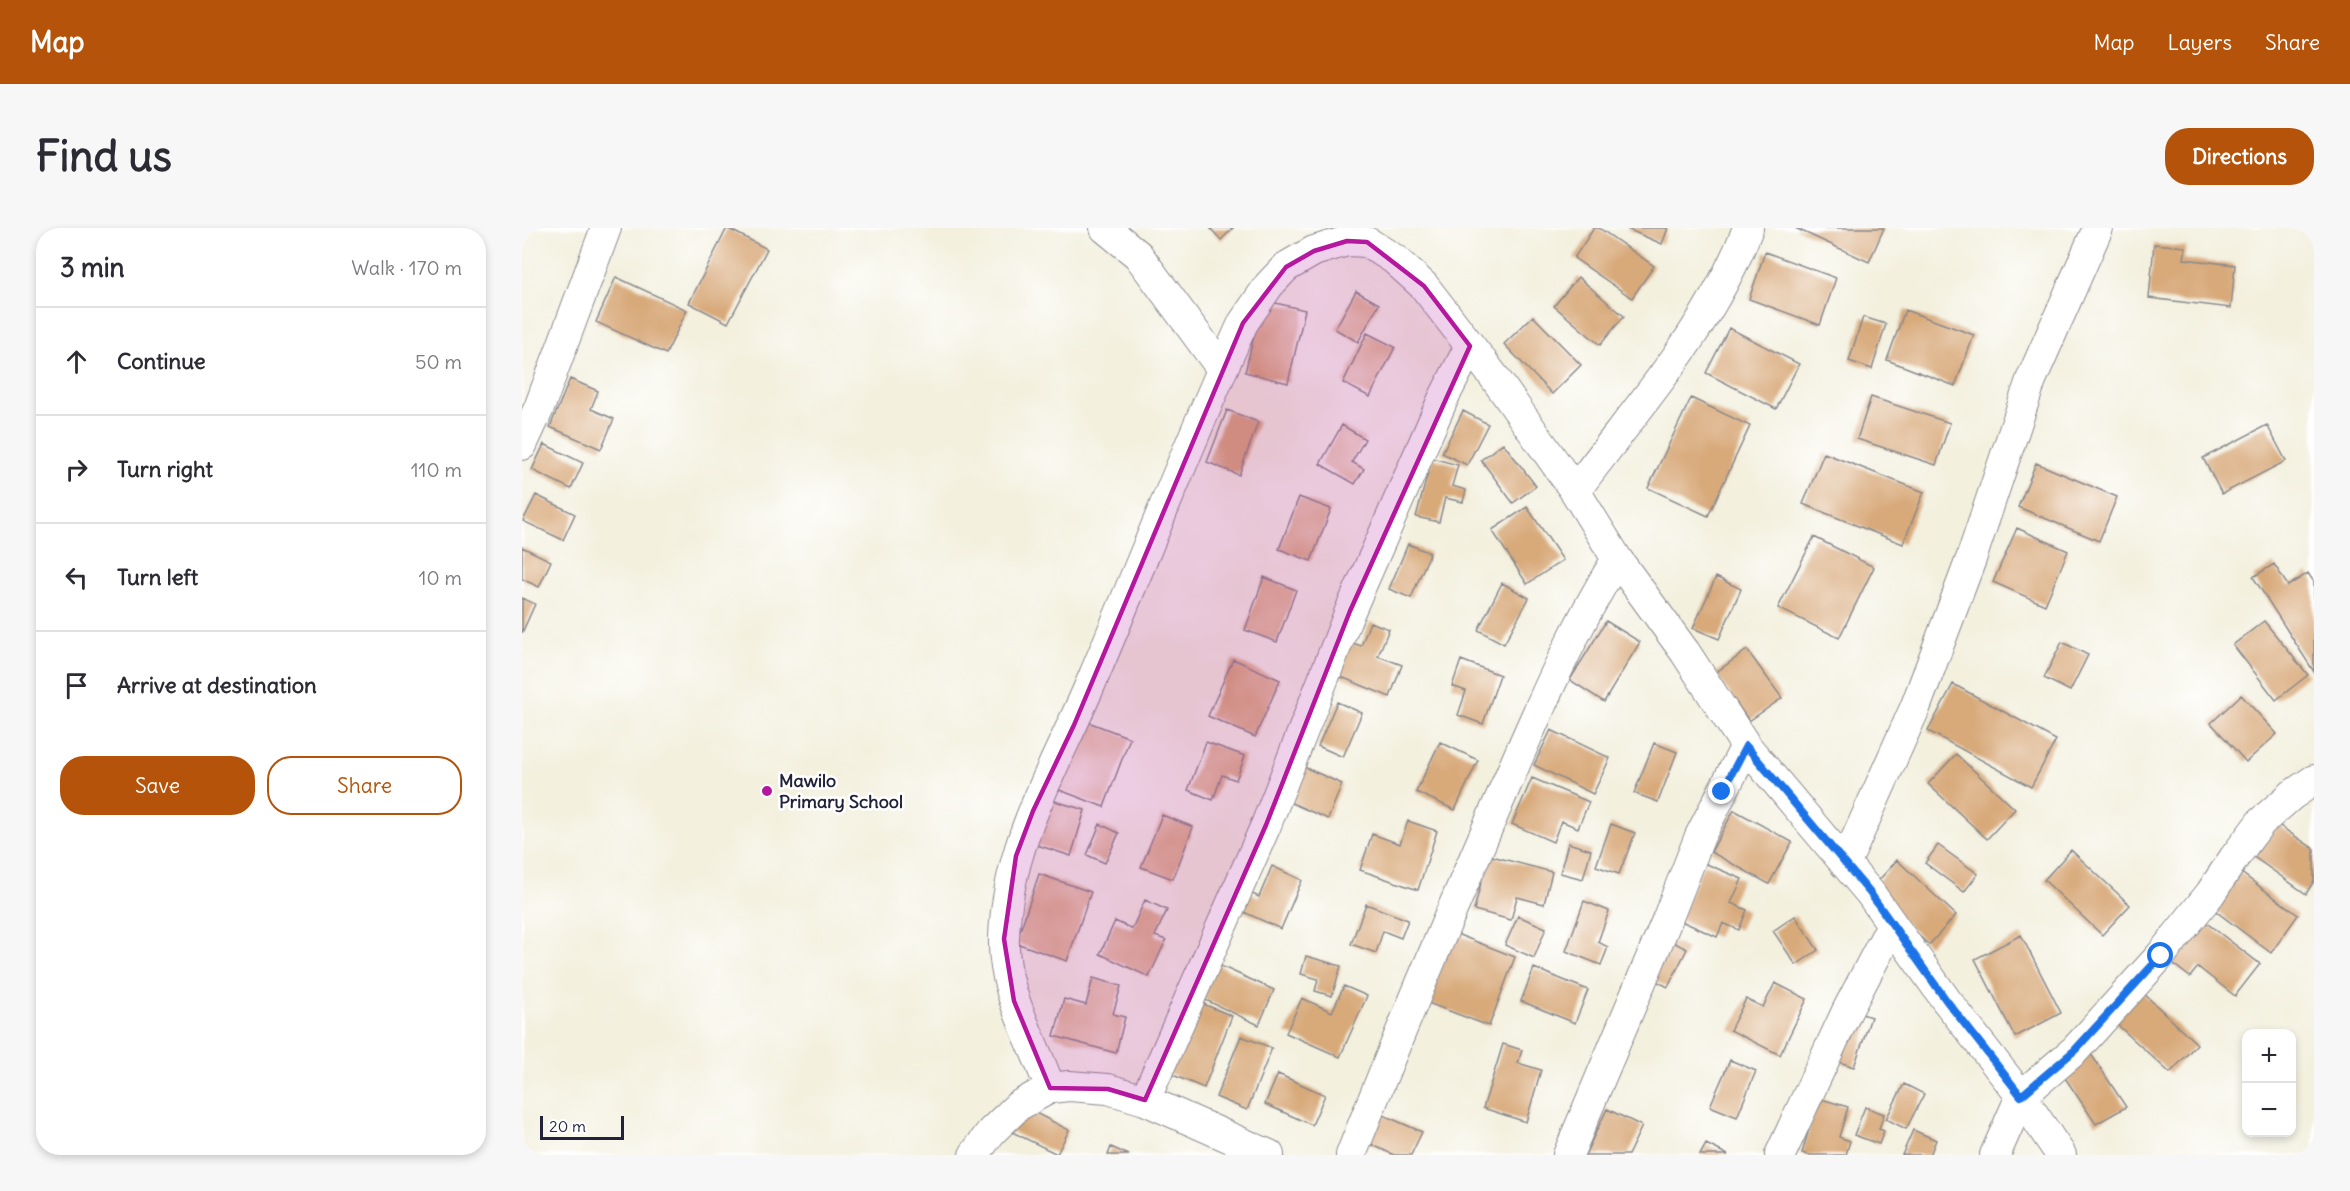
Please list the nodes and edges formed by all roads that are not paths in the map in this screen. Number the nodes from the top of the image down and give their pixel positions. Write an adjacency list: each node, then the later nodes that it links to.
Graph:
1 (606, 228): 8 (street)
2 (1105, 228): 7 (street)
3 (1748, 228): 10 (street)
4 (2098, 228): 14 (street)
5 (1350, 234): 6 (street); 7 (street)
6 (1470, 346): 10 (street); 18 (street)
7 (1222, 369): 16 (street)
8 (530, 405): 9 (street)
9 (522, 445)
10 (1575, 491): 11 (street)
11 (1617, 559): 12 (street); 21 (street)
12 (1746, 746): 14 (street); 22 (street)
13 (2314, 780): 17 (street)
14 (1845, 864): 15 (street)
15 (1892, 925): 17 (street); 23 (street)
16 (1050, 1088): 18 (street); 19 (street)
17 (2021, 1096): 24 (street); 25 (street)
18 (1145, 1100): 20 (street)
19 (974, 1155)
20 (1269, 1155)
21 (1351, 1155)
22 (1568, 1155)
23 (1780, 1155)
24 (1995, 1155)
25 (2061, 1155)

